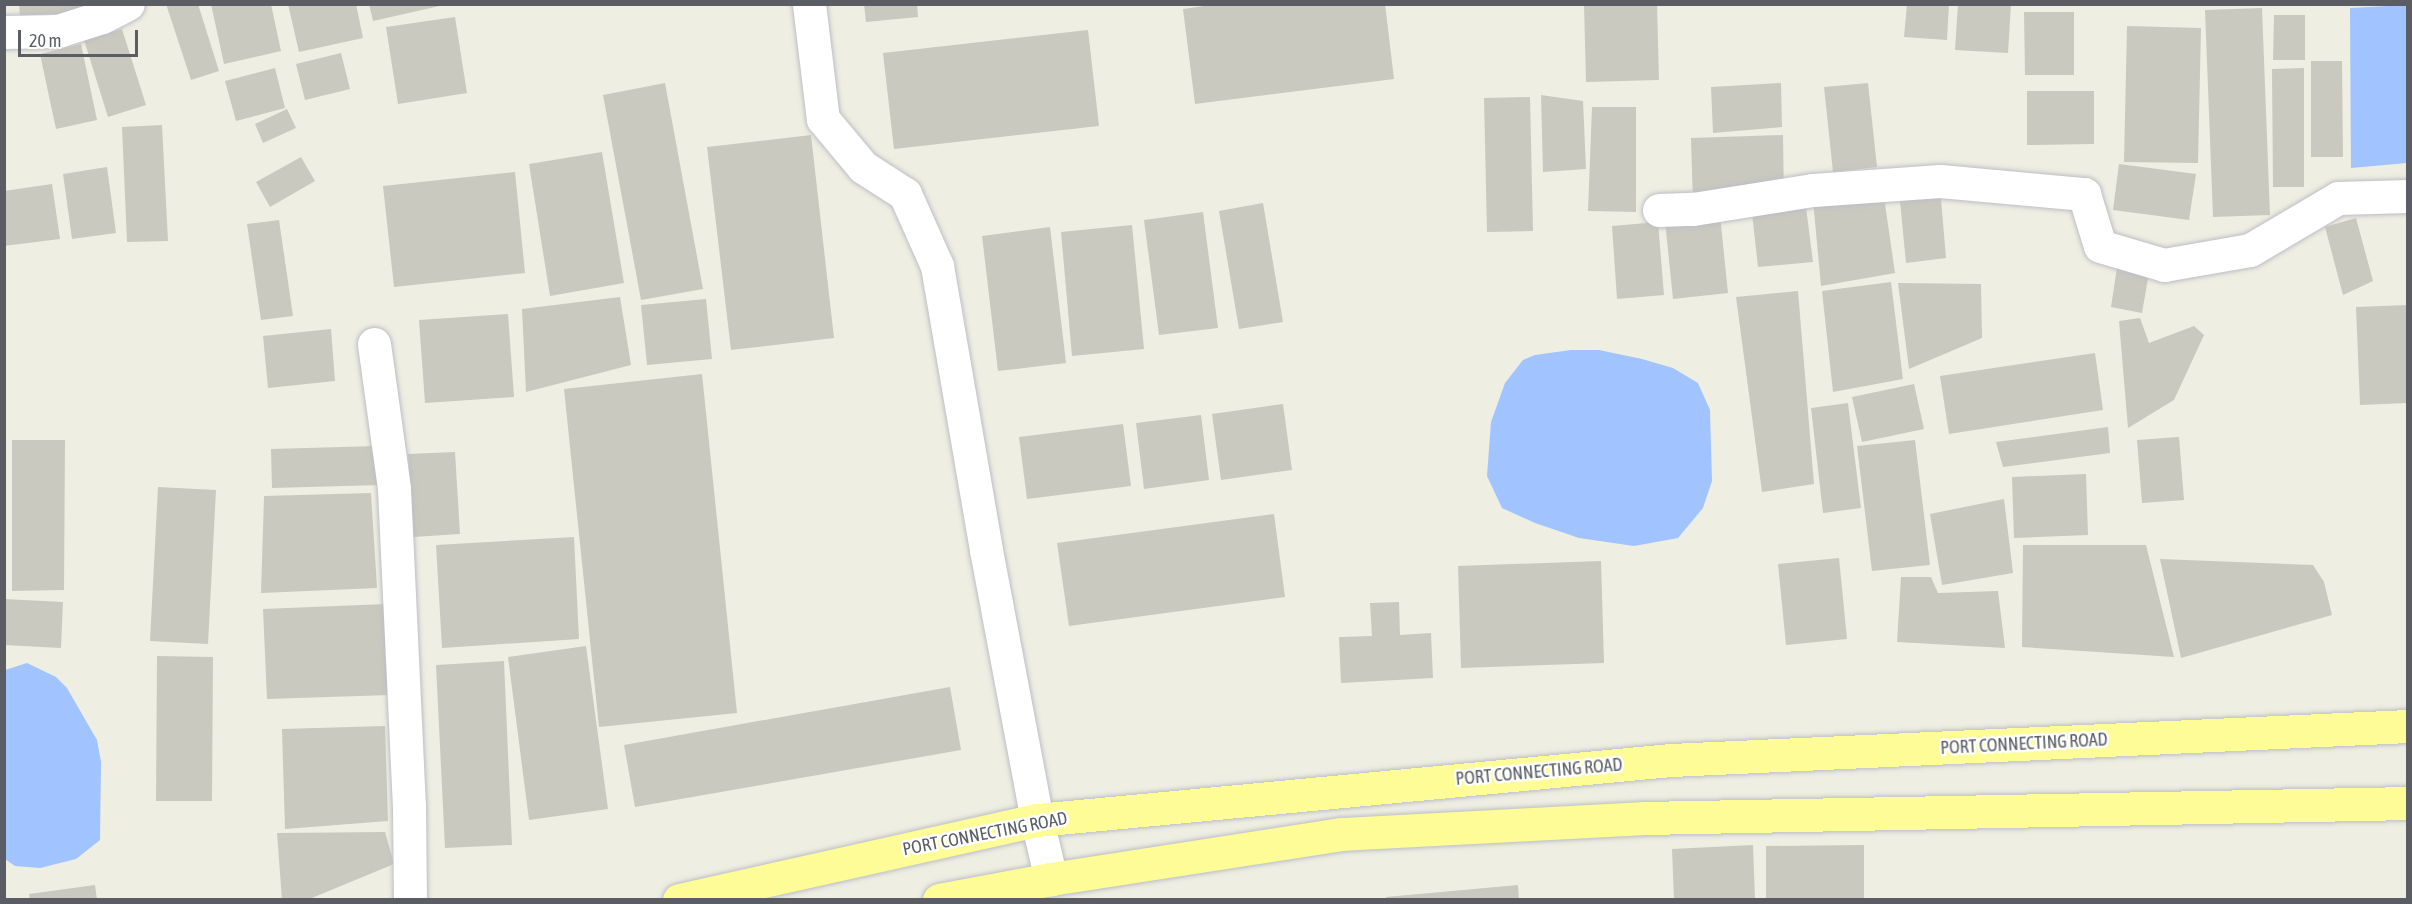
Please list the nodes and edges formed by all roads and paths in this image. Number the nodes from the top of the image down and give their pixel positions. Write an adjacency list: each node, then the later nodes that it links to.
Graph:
1 (128, 4): 3 (street)
2 (809, 4): 9 (street)
3 (4, 32)
4 (2408, 196): 5 (street)
5 (1659, 210)
6 (374, 344): 11 (street)
7 (2408, 726): 9 (highway, PORT CONNECTING ROAD)
8 (2408, 803): 10 (highway)
9 (1037, 820): 10 (street); 12 (highway, PORT CONNECTING ROAD)
10 (1051, 879): 13 (highway)
11 (410, 900)
12 (680, 900)
13 (939, 900)

